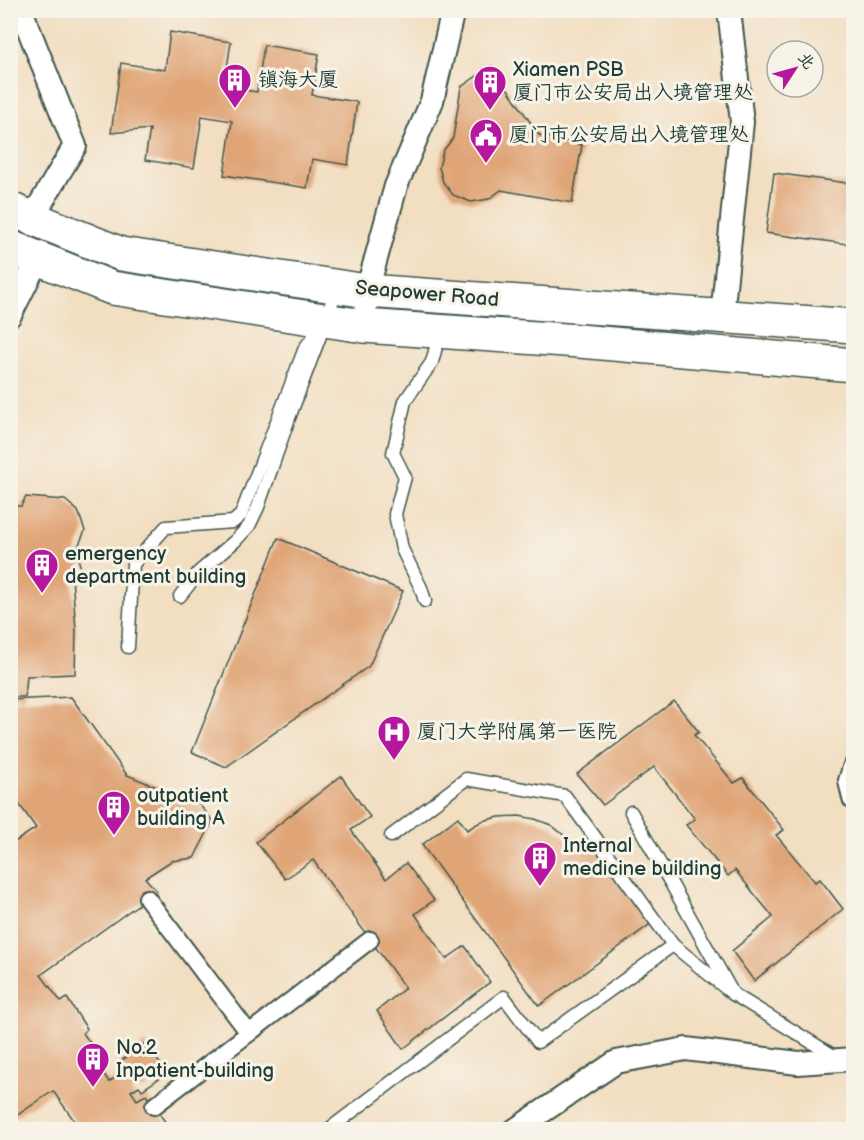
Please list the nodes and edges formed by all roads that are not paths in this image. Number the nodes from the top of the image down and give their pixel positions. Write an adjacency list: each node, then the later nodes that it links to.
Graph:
1 (21, 10): 4 (street)
2 (453, 10): 6 (street)
3 (729, 10): 9 (street)
4 (21, 214): 6 (main road, Seapower Road)
5 (24, 253): 8 (street); 10 (main road, Seapower Road)
6 (352, 288): 7 (main road, Seapower Road); 10 (lane); 11 (street)
7 (444, 314): 9 (main road, Seapower Road); 11 (main road, Seapower Road); 13 (main road, Seapower Road); 15 (lane)
8 (10, 315)
9 (722, 316): 12 (main road, Seapower Road)
10 (326, 320): 11 (main road, Seapower Road); 14 (lane); 16 (lane)
11 (364, 326)
12 (854, 326)
13 (854, 365)
14 (180, 596)
15 (425, 601)
16 (128, 647)
17 (854, 768): 18 (street)
18 (854, 798)
19 (631, 812): 24 (lane)
20 (391, 836): 23 (lane)
21 (147, 898): 25 (street)
22 (370, 940): 25 (street)
23 (673, 945): 24 (lane); 28 (lane)
24 (733, 994): 26 (lane)
25 (249, 1033): 27 (street)
26 (847, 1060): 29 (street)
27 (154, 1106)
28 (328, 1130)
29 (515, 1130)

